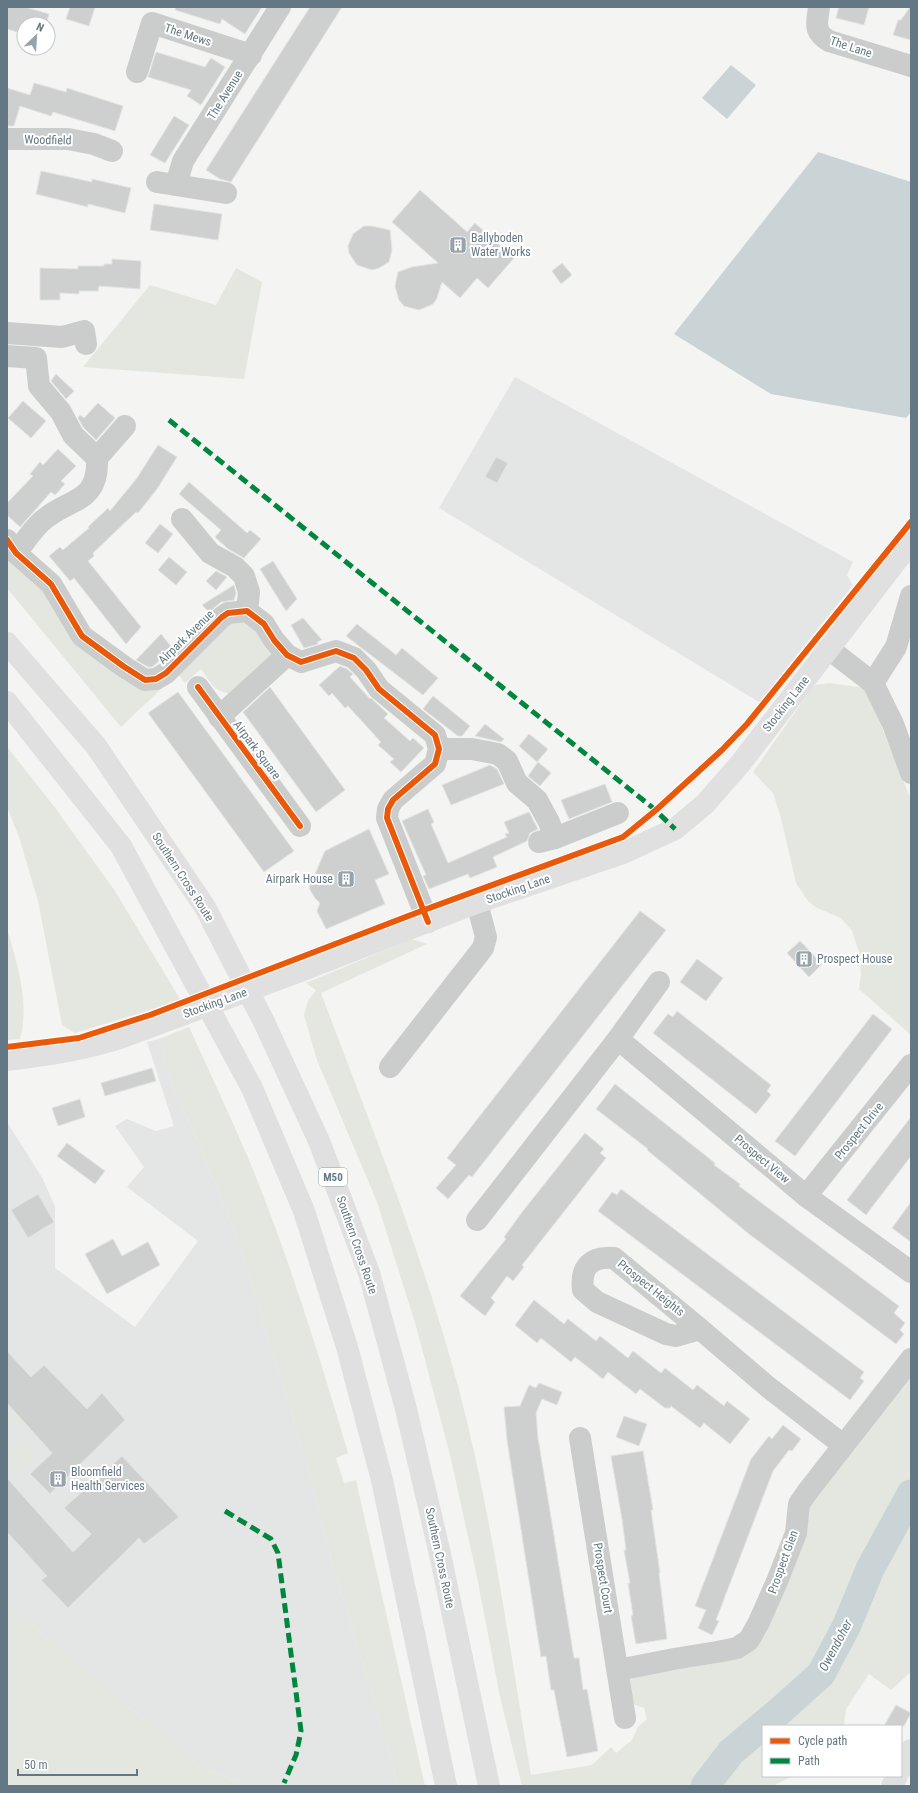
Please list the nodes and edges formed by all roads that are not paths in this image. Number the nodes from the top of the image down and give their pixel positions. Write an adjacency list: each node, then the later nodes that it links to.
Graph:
1 (280, 7): 3 (street, The Avenue)
2 (819, 7): 4 (street, The Lane)
3 (251, 55): 5 (street, The Mews); 8 (street, The Avenue)
4 (911, 66)
5 (136, 72)
6 (7, 139): 7 (street, Woodfield)
7 (112, 151)
8 (226, 193)
9 (7, 333): 10 (street)
10 (86, 344)
11 (7, 356): 13 (street)
12 (125, 426): 13 (street)
13 (97, 458): 16 (street)
14 (182, 519): 18 (street)
15 (911, 542): 20 (main road, Stocking Lane)
16 (12, 547): 18 (street, Airpark Avenue)
17 (911, 596): 22 (street)
18 (247, 610): 21 (street)
19 (7, 643): 50 (main road, Southern Cross Route / M50)
20 (829, 649): 22 (street); 30 (main road, Stocking Lane)
21 (287, 655): 25 (street, Airpark Square); 26 (street)
22 (873, 684): 27 (street)
23 (198, 687): 25 (street, Airpark Square)
24 (7, 702): 49 (main road)
25 (219, 717): 29 (street, Airpark Square)
26 (439, 749): 28 (street); 31 (street)
27 (911, 773)
28 (618, 813)
29 (300, 826)
30 (477, 903): 31 (main road, Stocking Lane); 36 (street)
31 (428, 922): 34 (main road, Stocking Lane)
32 (659, 982): 33 (street)
33 (618, 1039): 37 (street, Prospect View); 38 (street)
34 (7, 1060)
35 (911, 1065): 37 (street, Prospect Drive)
36 (390, 1067)
37 (806, 1196): 39 (street, Prospect View)
38 (478, 1220)
39 (911, 1272)
40 (700, 1329): 40 (street, Prospect Heights); 43 (street, Prospect Heights)
41 (911, 1359): 43 (street, Prospect Glen)
42 (580, 1438): 44 (street, Prospect Court)
43 (843, 1445): 44 (street, Prospect Glen)
44 (618, 1670): 45 (street, Prospect Court)
45 (625, 1718)
46 (911, 1750): 47 (main road)
47 (902, 1767)
48 (896, 1777): 51 (main road)
49 (446, 1786)
50 (489, 1786)
51 (892, 1786)

